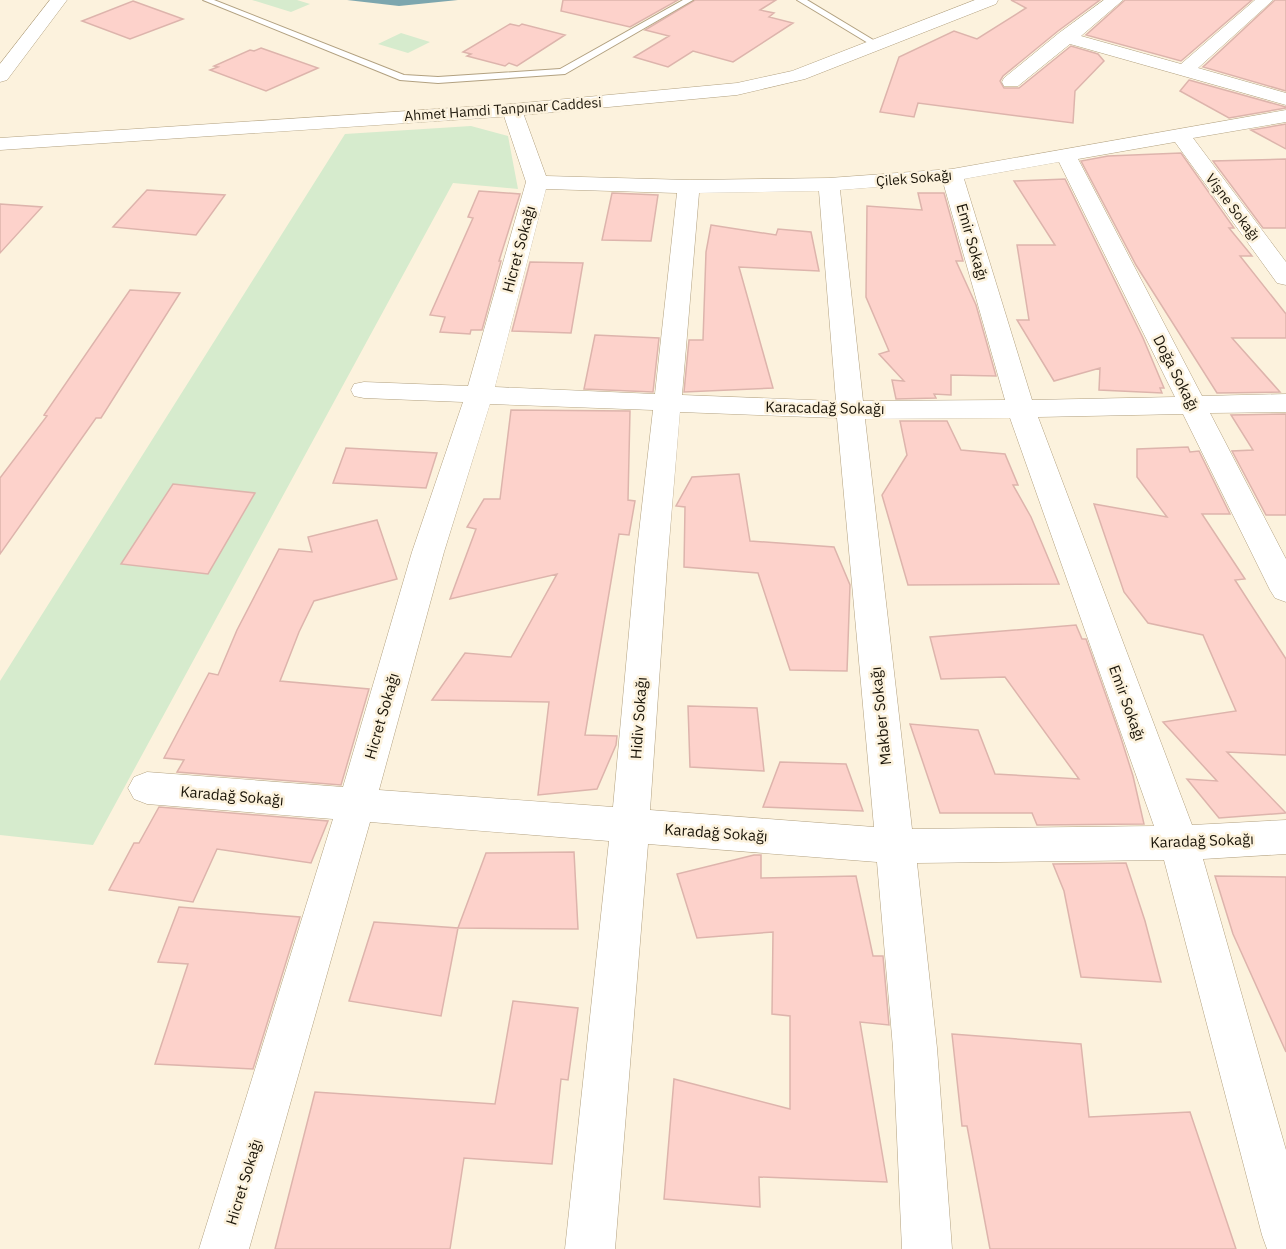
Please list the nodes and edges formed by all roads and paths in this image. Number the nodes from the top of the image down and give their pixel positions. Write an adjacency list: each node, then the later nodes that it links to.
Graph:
1 (59, 0): 11 (street)
2 (207, 0): 3 (lane)
3 (689, 0)
4 (801, 0): 9 (lane)
5 (990, 0): 9 (street, Ahmet Hamdi Tanpınar Caddesi)
6 (1115, 0): 8 (street)
7 (1265, 0): 10 (street)
8 (1065, 37): 10 (street); 12 (street)
9 (876, 44): 14 (street, Ahmet Hamdi Tanpınar Caddesi)
10 (1185, 70): 13 (street)
11 (0, 76)
12 (1011, 82)
13 (1286, 99)
14 (512, 110): 17 (street, Ahmet Hamdi Tanpınar Caddesi); 20 (street)
15 (1286, 116): 16 (street, Çilek Sokağı)
16 (1180, 135): 18 (street, Çilek Sokağı); 23 (street, Vişne Sokağı)
17 (0, 144)
18 (1066, 155): 19 (street, Çilek Sokağı); 28 (street, Doğa Sokağı)
19 (952, 175): 21 (street, Çilek Sokağı); 29 (street, Emir Sokağı)
20 (537, 182): 22 (street, Çilek Sokağı); 25 (street, Hicret Sokağı)
21 (829, 184): 22 (street, Çilek Sokağı); 30 (street, Makber Sokağı)
22 (689, 187): 26 (street, Hidiv Sokağı)
23 (1286, 278)
24 (364, 390): 25 (street, Karacadağ Sokağı)
25 (479, 396): 26 (street, Karacadağ Sokağı); 33 (street, Hicret Sokağı)
26 (666, 403): 30 (street, Karacadağ Sokağı); 34 (street, Hidiv Sokağı)
27 (1286, 403): 28 (street, Karacadağ Sokağı)
28 (1193, 406): 29 (street, Karacadağ Sokağı); 31 (street, Doğa Sokağı)
29 (1021, 409): 30 (street, Karacadağ Sokağı); 36 (street, Emir Sokağı)
30 (849, 410): 37 (street, Makber Sokağı)
31 (1286, 590)
32 (147, 788): 33 (street, Karadağ Sokağı)
33 (356, 806): 34 (street, Karadağ Sokağı); 39 (street, Hicret Sokağı)
34 (630, 827): 37 (street, Karadağ Sokağı); 40 (street, Hidiv Sokağı)
35 (1286, 837): 36 (street, Karadağ Sokağı)
36 (1179, 843): 37 (street, Karadağ Sokağı); 38 (street, Emir Sokağı)
37 (895, 846): 41 (street, Makber Sokağı)
38 (1286, 1235)
39 (224, 1249)
40 (590, 1249)
41 (927, 1249)

